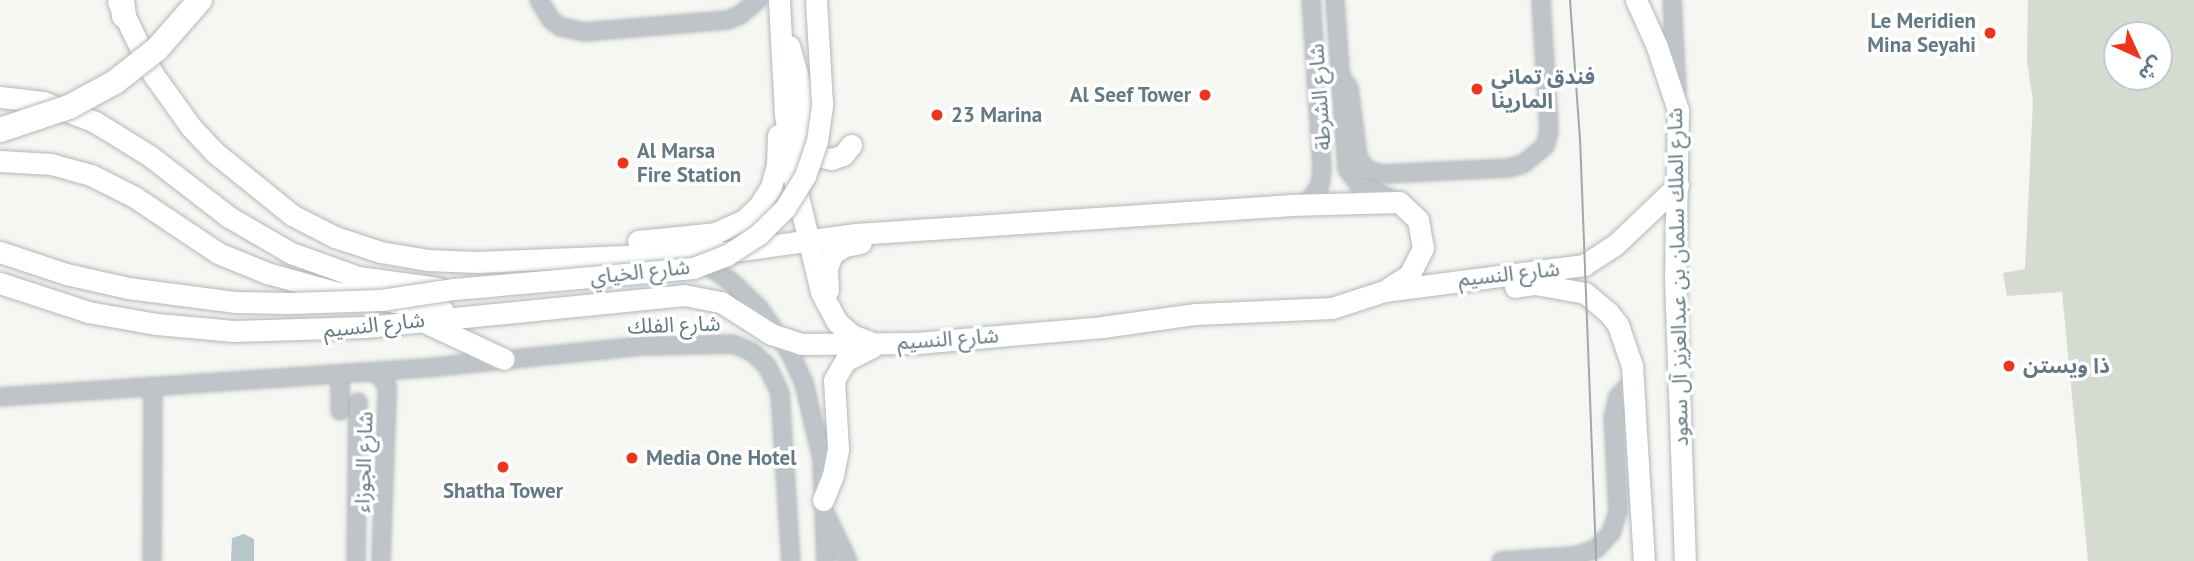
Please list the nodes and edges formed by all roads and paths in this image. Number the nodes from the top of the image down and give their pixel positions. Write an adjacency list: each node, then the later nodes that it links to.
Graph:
1 (201, 0): 16 (highway, bridge)
2 (539, 0): 3 (street)
3 (758, 0)
4 (816, 0): 28 (main road, شارع الخياي, bridge)
5 (1311, 0): 21 (street, شارع الشرطة)
6 (1335, 0): 12 (street, شارع الشرطة)
7 (1541, 0): 12 (street)
8 (1636, 0): 14 (main road, شارع الملك سلمان بن عبدالعزيز آل سعود)
9 (1672, 0): 14 (street)
10 (121, 5): 26 (main road)
11 (780, 10): 15 (main road); 17 (main road)
12 (1340, 75): 20 (street, شارع الشرطة)
13 (0, 97): 28 (main road, bridge)
14 (1678, 110): 19 (main road, شارع الملك سلمان بن عبدالعزيز آل سعود)
15 (785, 113): 23 (main road); 26 (main road)
16 (0, 130)
17 (851, 145)
18 (0, 161): 32 (main road)
19 (1678, 185): 29 (main road, شارع النسيم); 55 (main road, شارع الملك سلمان بن عبدالعزيز آل سعود)
20 (1399, 202): 21 (main road); 29 (main road)
21 (1307, 204): 22 (main road)
22 (918, 230): 23 (main road); 30 (main road)
23 (808, 241): 25 (main road); 30 (main road)
24 (0, 252): 28 (main road, bridge)
25 (684, 252): 26 (main road); 34 (street, شارع الفلك)
26 (596, 256)
27 (0, 283): 33 (main road, شارع النسيم)
28 (454, 289)
29 (1384, 291): 31 (main road, شارع النسيم)
30 (825, 304): 35 (main road)
31 (1332, 308): 35 (main road, شارع النسيم); 38 (main road, شارع الملك سلمان بن عبدالعزيز آل سعود)
32 (470, 314): 33 (main road, شارع النسيم); 34 (main road, شارع النسيم)
33 (420, 320): 36 (main road)
34 (781, 339): 35 (main road, شارع النسيم); 44 (street, شارع الفلك)
35 (879, 342): 44 (main road)
36 (504, 359): 37 (street, شارع الفلك); 49 (street, شارع الفلك)
37 (372, 372): 39 (street, شارع الفلك); 48 (street, شارع الجوزاء)
38 (1633, 373): 45 (street); 54 (main road, شارع الملك سلمان بن عبدالعزيز آل سعود)
39 (340, 374): 40 (street, شارع الفلك); 43 (street)
40 (153, 386): 41 (street, شارع الفلك); 46 (street)
41 (0, 397)
42 (358, 402): 47 (street)
43 (340, 411)
44 (824, 506): 50 (street, شارع الفلك); 51 (street)
45 (1575, 556): 52 (street); 53 (street)
46 (152, 561)
47 (356, 561)
48 (381, 561)
49 (790, 561)
50 (826, 561)
51 (848, 561)
52 (1501, 561)
53 (1597, 561)
54 (1644, 561)
55 (1685, 561)

